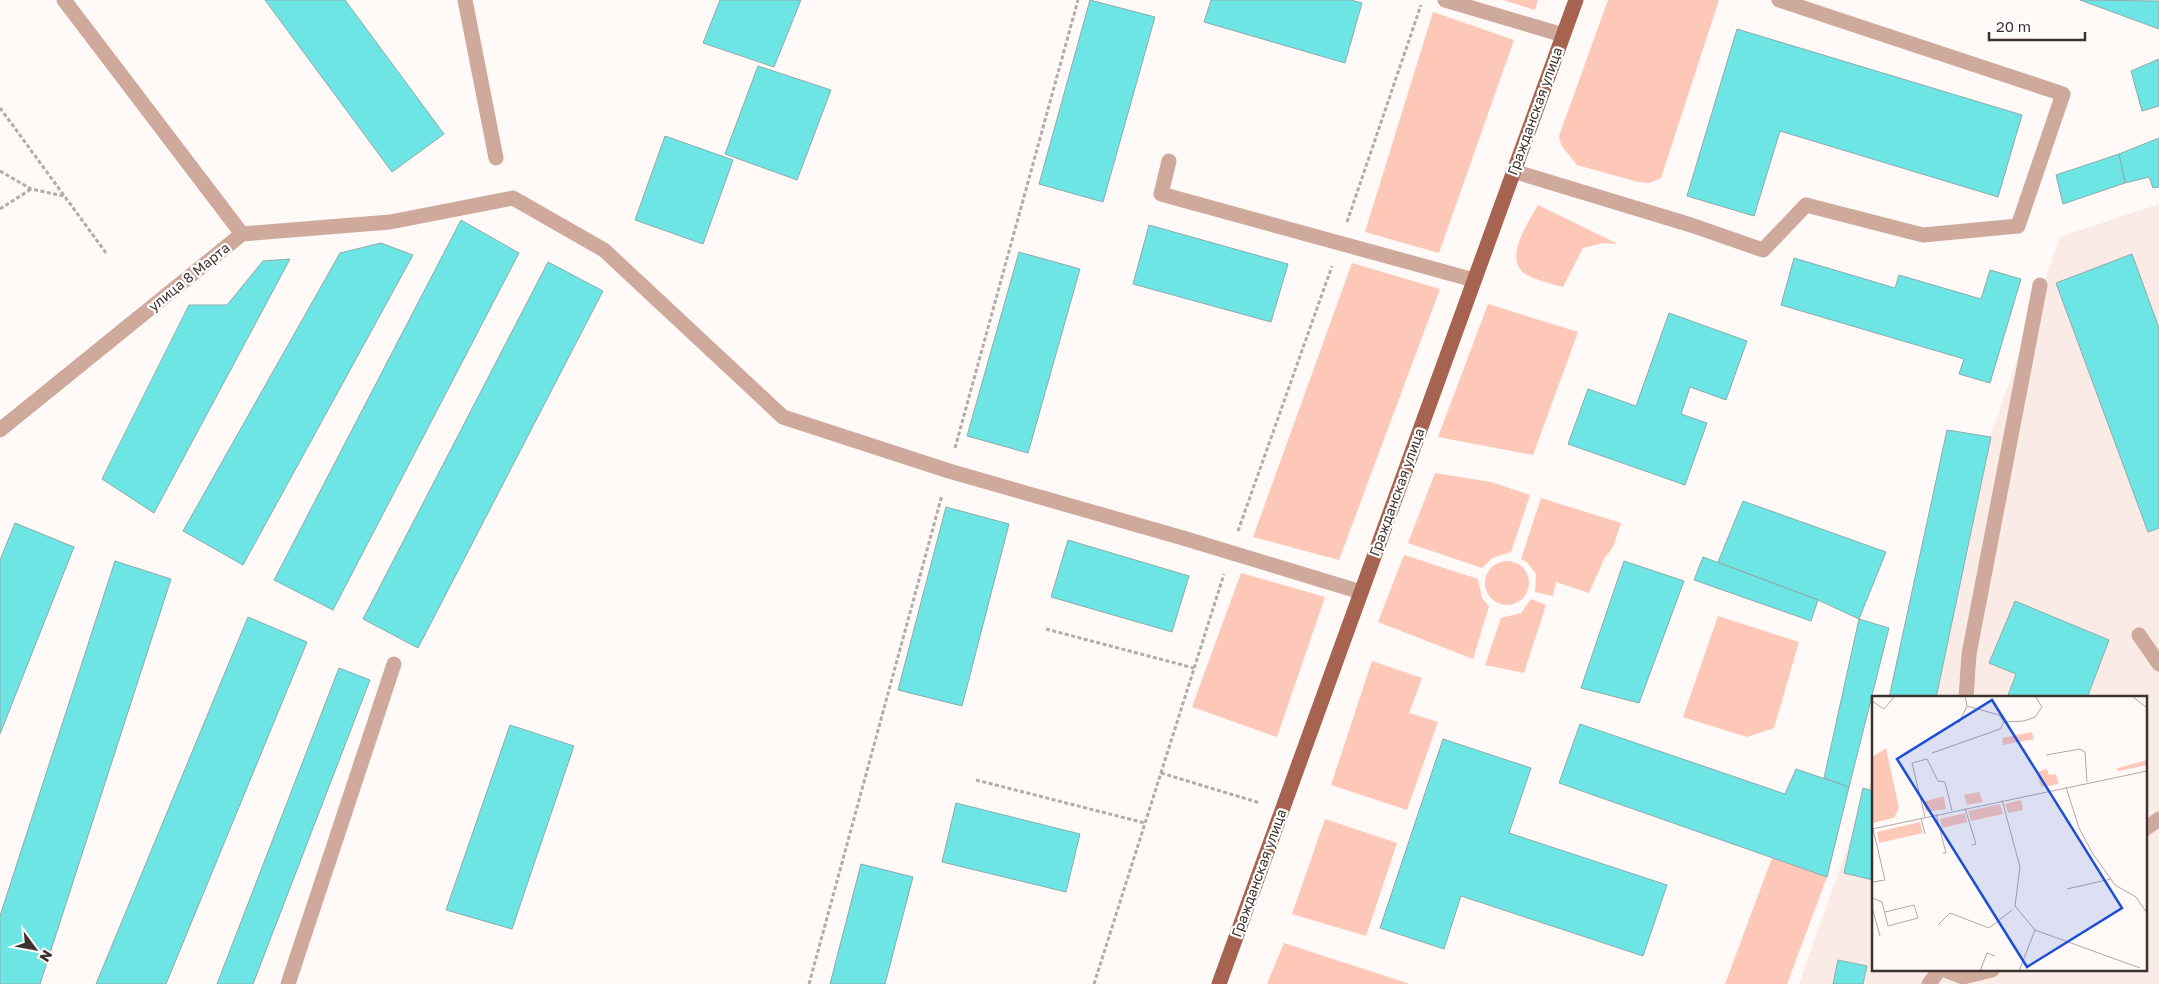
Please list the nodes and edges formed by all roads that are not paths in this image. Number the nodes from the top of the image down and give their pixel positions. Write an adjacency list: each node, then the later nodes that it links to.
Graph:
1 (64, 0): 10 (street, улица 8 Марта)
2 (465, 0): 7 (street)
3 (1446, 0): 6 (street)
4 (1576, 0): 6 (main road, Гражданская улица)
5 (1779, 0): 9 (street)
6 (1562, 35): 9 (main road, Гражданская улица)
7 (496, 158)
8 (1169, 161): 11 (street)
9 (1513, 171): 11 (main road, Гражданская улица)
10 (242, 234): 13 (street, улица 8 Марта); 14 (street)
11 (1474, 280): 14 (main road, Гражданская улица)
12 (2040, 285): 18 (street)
13 (0, 430)
14 (1361, 592): 25 (main road, Гражданская улица)
15 (2139, 635): 17 (street)
16 (394, 664): 24 (street)
17 (2159, 664)
18 (1966, 696)
19 (2159, 819): 20 (street)
20 (2146, 828)
21 (1938, 972): 26 (street)
22 (1950, 972): 23 (street)
23 (1984, 972)
24 (288, 984)
25 (1219, 984)
26 (1929, 984)

